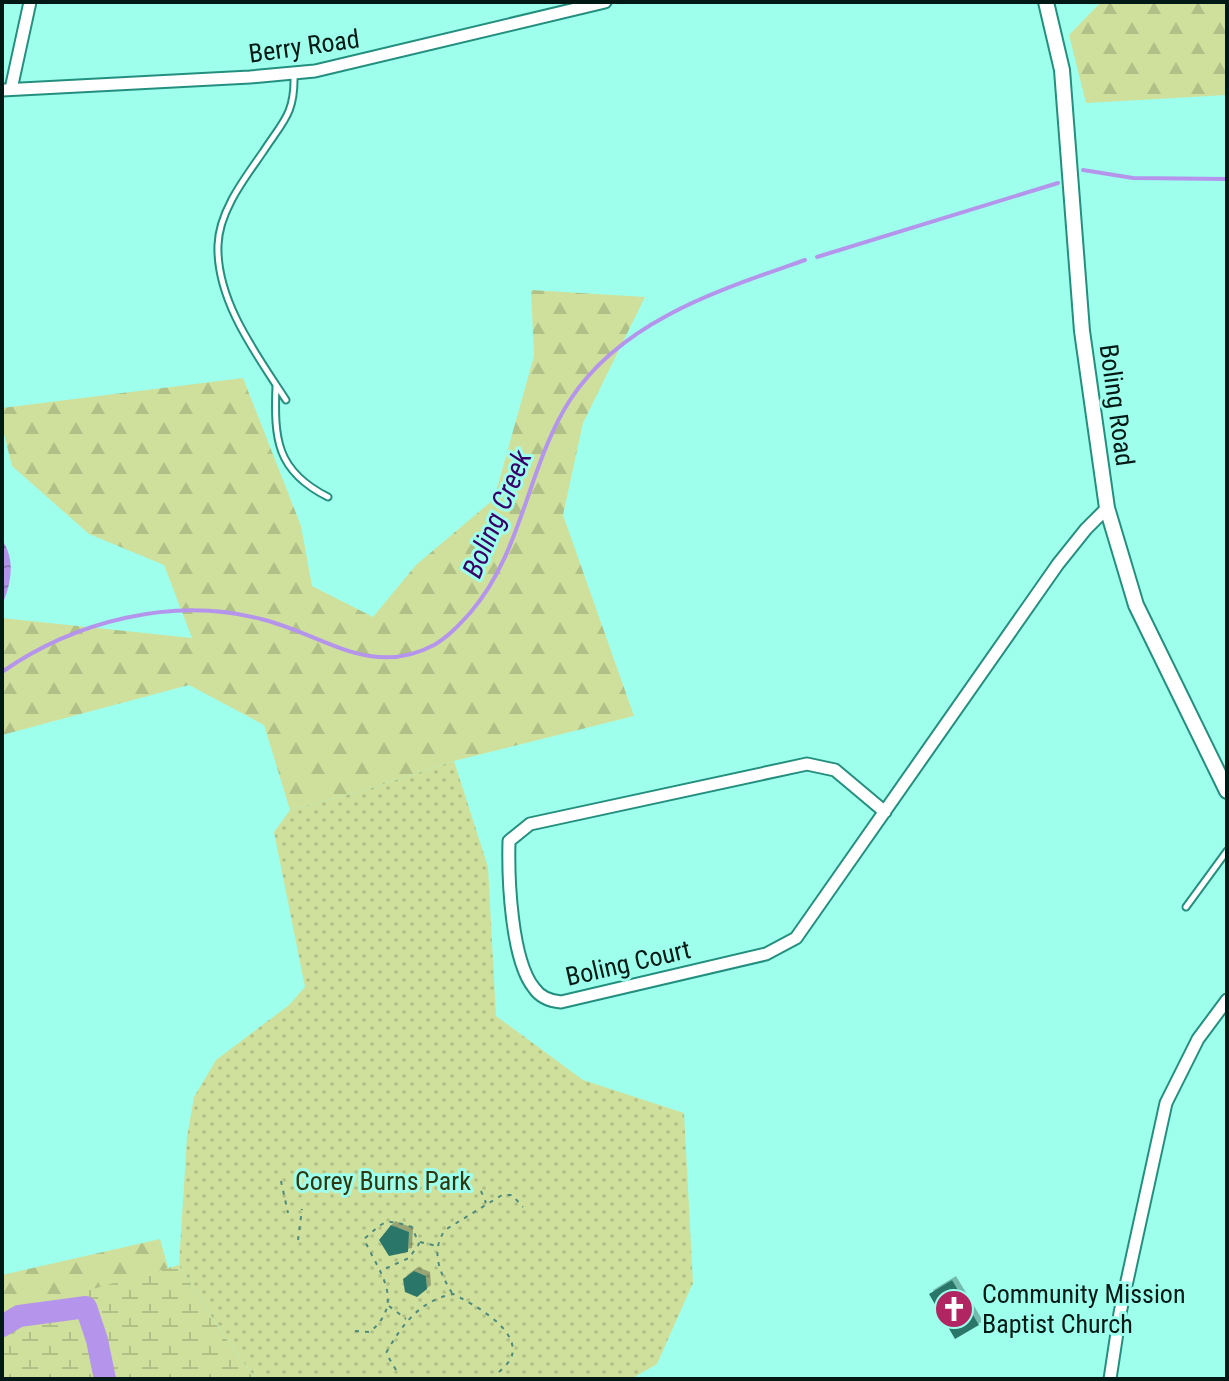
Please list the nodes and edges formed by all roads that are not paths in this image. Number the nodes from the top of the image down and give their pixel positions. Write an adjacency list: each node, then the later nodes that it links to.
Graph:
1 (30, 2): 5 (street)
2 (605, 2): 4 (street, Berry Road)
3 (1046, 2): 9 (street, Boling Road)
4 (294, 74): 5 (street, Berry Road); 6 (lane)
5 (7, 89)
6 (276, 384): 7 (lane); 8 (lane)
7 (286, 400)
8 (328, 497)
9 (1107, 508): 10 (street, Boling Road); 11 (street, Boling Court)
10 (1227, 791)
11 (885, 812): 11 (street, Boling Court)
12 (1227, 851): 13 (lane)
13 (1186, 907)
14 (1227, 1000): 15 (street)
15 (1110, 1379)

